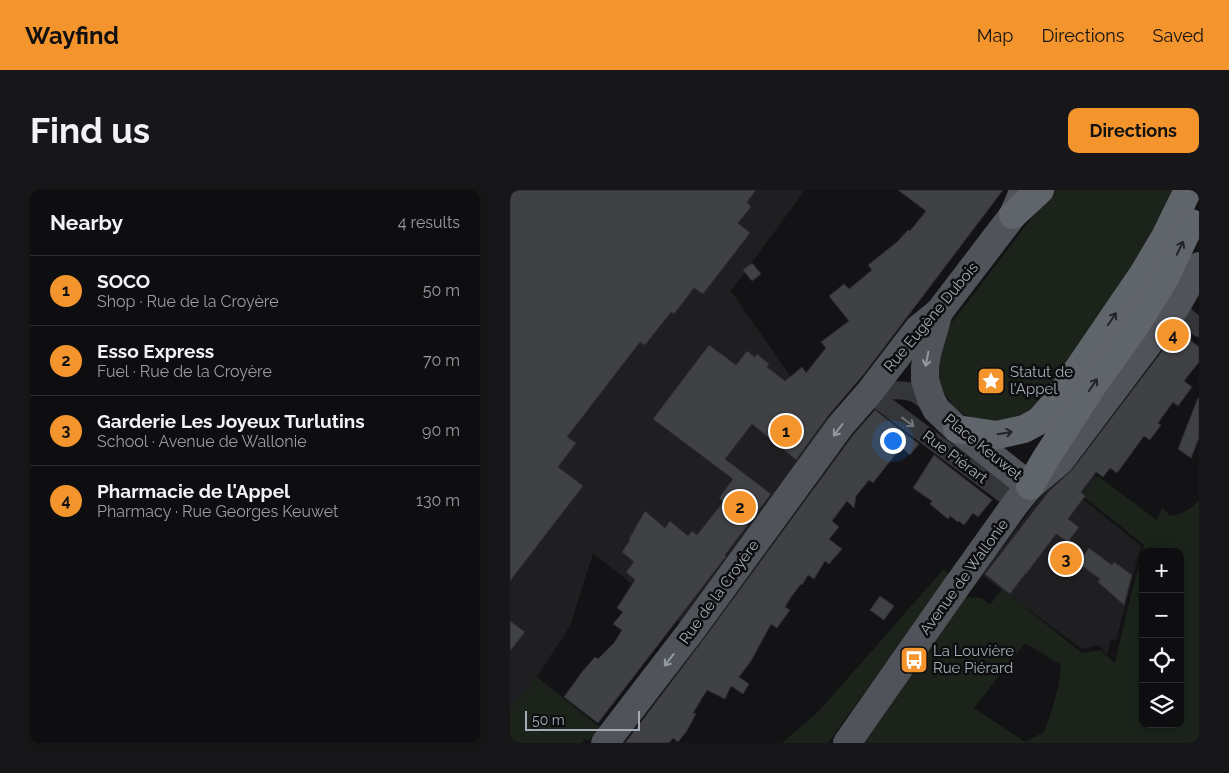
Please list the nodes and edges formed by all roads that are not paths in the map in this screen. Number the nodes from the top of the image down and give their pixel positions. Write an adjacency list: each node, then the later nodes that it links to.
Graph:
1 (1024, 190): 5 (main road, Rue Eugène Dubois)
2 (1040, 190): 5 (highway)
3 (1188, 190): 12 (highway, one-way to 3)
4 (1199, 204): 13 (highway, one-way to 4)
5 (1013, 215): 8 (main road, Rue Eugène Dubois)
6 (1199, 266): 7 (main road, Avenue de Wallonie)
7 (1176, 307): 9 (street); 13 (main road, Avenue de Wallonie)
8 (939, 312): 10 (main road, Rue Eugène Dubois); 11 (main road, Place Keuwet, one-way to 11)
9 (1199, 328)
10 (869, 393): 11 (street, Place Keuwet); 13 (street, Rue Piérart, one-way to 13); 14 (main road, Rue de la Croyère, one-way to 14)
11 (936, 409): 12 (main road, Place Keuwet)
12 (957, 428): 13 (main road, Place Keuwet)
13 (1023, 494): 15 (main road, Avenue de Wallonie)
14 (605, 743)
15 (846, 743)

